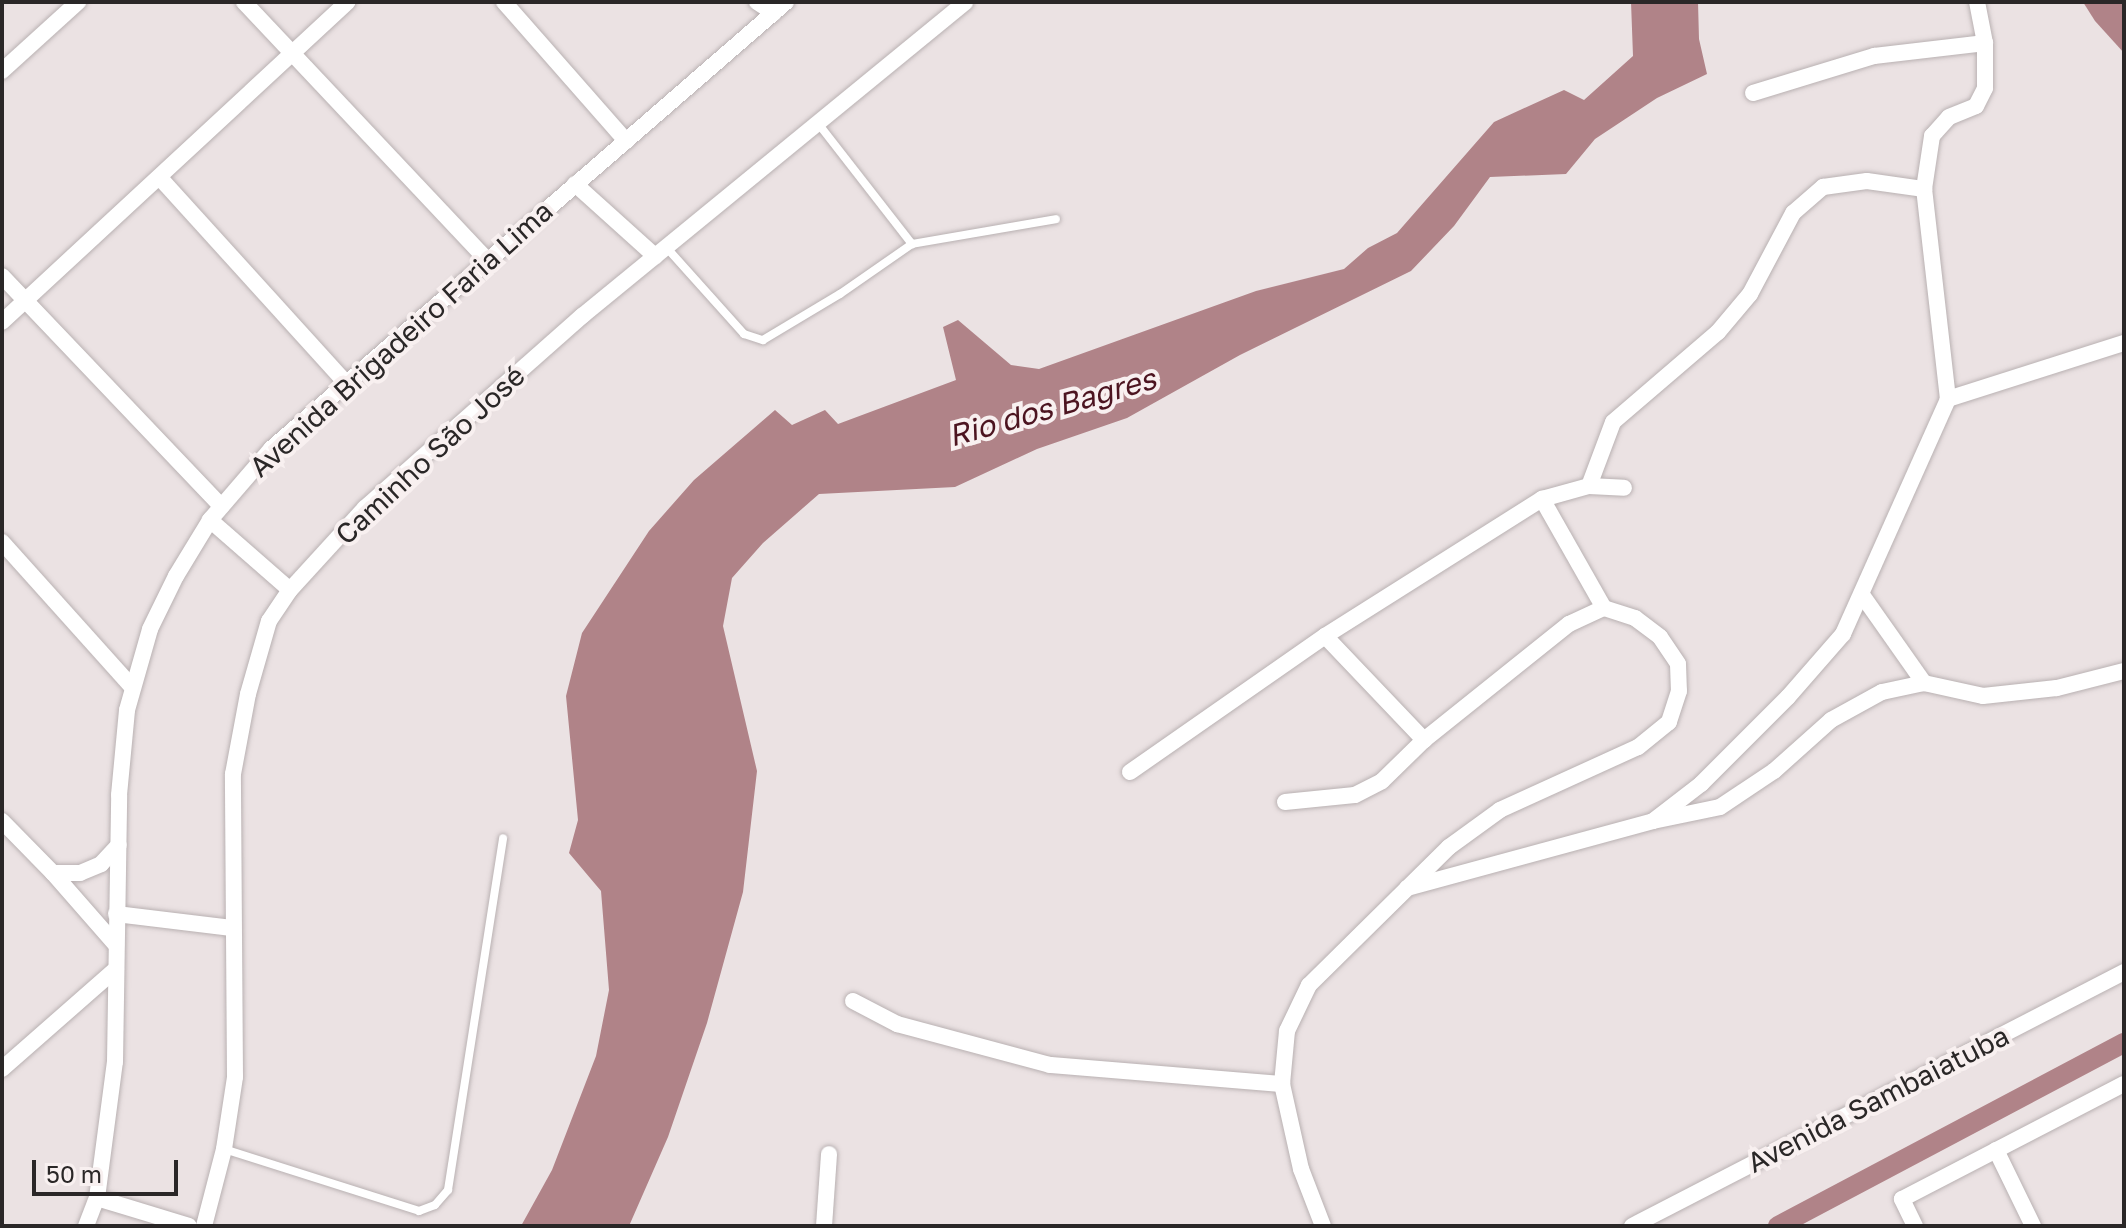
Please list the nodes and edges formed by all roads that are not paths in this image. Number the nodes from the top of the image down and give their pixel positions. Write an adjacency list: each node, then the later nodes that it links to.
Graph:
1 (78, 2): 11 (street)
2 (244, 2): 10 (street)
3 (348, 2): 10 (street)
4 (504, 2): 14 (street)
5 (757, 2): 8 (street)
6 (965, 2): 13 (street, Caminho São José)
7 (1977, 2): 9 (street)
8 (780, 7): 14 (street, Avenida Brigadeiro Faria Lima)
9 (1985, 43): 12 (street); 17 (street)
10 (293, 53): 15 (street); 21 (street)
11 (2, 71)
12 (1753, 93)
13 (816, 121): 19 (lane); 20 (street, Caminho São José)
14 (626, 141): 16 (street, Avenida Brigadeiro Faria Lima)
15 (161, 179): 23 (street); 26 (street)
16 (575, 184): 20 (street); 21 (street, Avenida Brigadeiro Faria Lima)
17 (1924, 189): 27 (street); 28 (street)
18 (1056, 219): 19 (lane)
19 (912, 244): 20 (lane)
20 (660, 251): 34 (street, Caminho São José)
21 (488, 261): 26 (street, Avenida Brigadeiro Faria Lima)
22 (2, 276): 23 (street)
23 (25, 301): 24 (street); 31 (street)
24 (2, 322)
25 (2124, 343): 27 (street)
26 (346, 383): 31 (street, Avenida Brigadeiro Faria Lima)
27 (1948, 399): 35 (street)
28 (1589, 486): 29 (street); 30 (street)
29 (1624, 488)
30 (1542, 499): 36 (street); 37 (street)
31 (221, 506): 32 (street, Avenida Brigadeiro Faria Lima)
32 (210, 520): 34 (street); 40 (street, Avenida Brigadeiro Faria Lima)
33 (2, 542): 40 (street)
34 (290, 590): 51 (street, Caminho São José)
35 (1862, 595): 39 (street); 45 (street)
36 (1604, 608): 41 (street); 49 (street)
37 (1325, 636): 41 (street); 42 (street)
38 (2124, 671): 39 (street)
39 (1924, 683): 45 (street)
40 (132, 687): 47 (street, Avenida Brigadeiro Faria Lima)
41 (1424, 740): 43 (street)
42 (1130, 772)
43 (1285, 802)
44 (2, 821): 48 (street)
45 (1653, 821): 49 (street)
46 (503, 838): 59 (lane)
47 (119, 845): 48 (street); 50 (street, Avenida Brigadeiro Faria Lima)
48 (53, 873): 52 (street)
49 (1405, 888): 57 (street)
50 (116, 914): 51 (street); 52 (street, Avenida Brigadeiro Faria Lima)
51 (232, 928): 59 (street, Caminho São José)
52 (116, 945): 53 (street, Avenida Brigadeiro Faria Lima)
53 (116, 969): 56 (street); 62 (street, Avenida Brigadeiro Faria Lima)
54 (2124, 972): 68 (street, Avenida Sambaiatuba)
55 (853, 1001): 57 (street)
56 (2, 1069)
57 (1282, 1084): 67 (street)
58 (2124, 1084): 60 (street)
59 (224, 1149): 65 (street, Caminho São José)
60 (1996, 1150): 69 (street); 70 (street)
61 (829, 1154): 66 (street)
62 (97, 1198): 63 (street, Avenida Brigadeiro Faria Lima); 64 (street)
63 (86, 1226)
64 (189, 1226)
65 (204, 1226)
66 (824, 1226)
67 (1323, 1226)
68 (1632, 1226)
69 (1915, 1226)
70 (2033, 1226)

